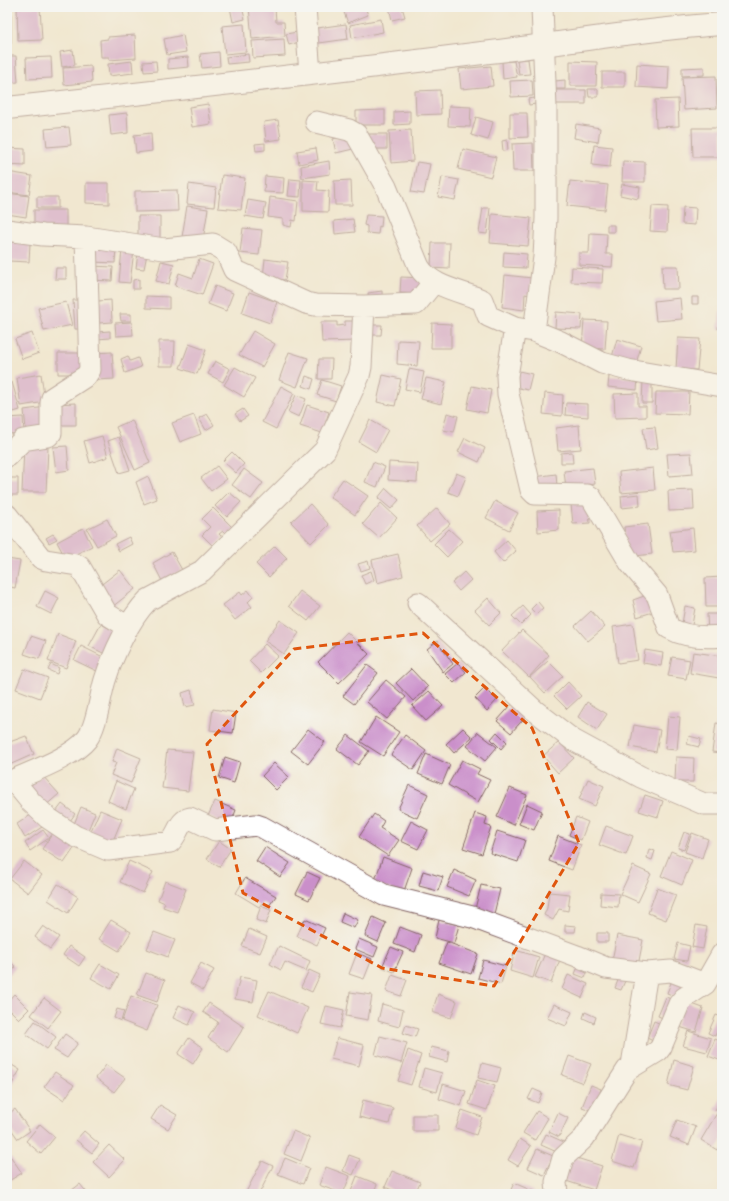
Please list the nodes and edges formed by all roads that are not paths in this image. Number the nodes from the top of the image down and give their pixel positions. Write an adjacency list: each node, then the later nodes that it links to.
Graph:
1 (305, 7): 5 (street)
2 (542, 7): 4 (street)
3 (722, 24): 4 (main road)
4 (544, 46): 5 (main road); 12 (street)
5 (310, 74): 6 (main road)
6 (7, 108)
7 (316, 122): 10 (street)
8 (7, 230): 9 (street)
9 (86, 237): 11 (street); 14 (street)
10 (434, 282): 11 (street); 12 (street)
11 (364, 306): 17 (street)
12 (524, 330): 13 (street); 18 (street)
13 (722, 386)
14 (7, 456)
15 (7, 515): 17 (street)
16 (418, 603): 20 (street)
17 (128, 627): 19 (street)
18 (722, 636)
19 (10, 781): 22 (street)
20 (722, 804)
21 (722, 954): 23 (street)
22 (647, 973): 23 (street); 24 (street)
23 (705, 984): 24 (street)
24 (632, 1065): 25 (street)
25 (557, 1194)

